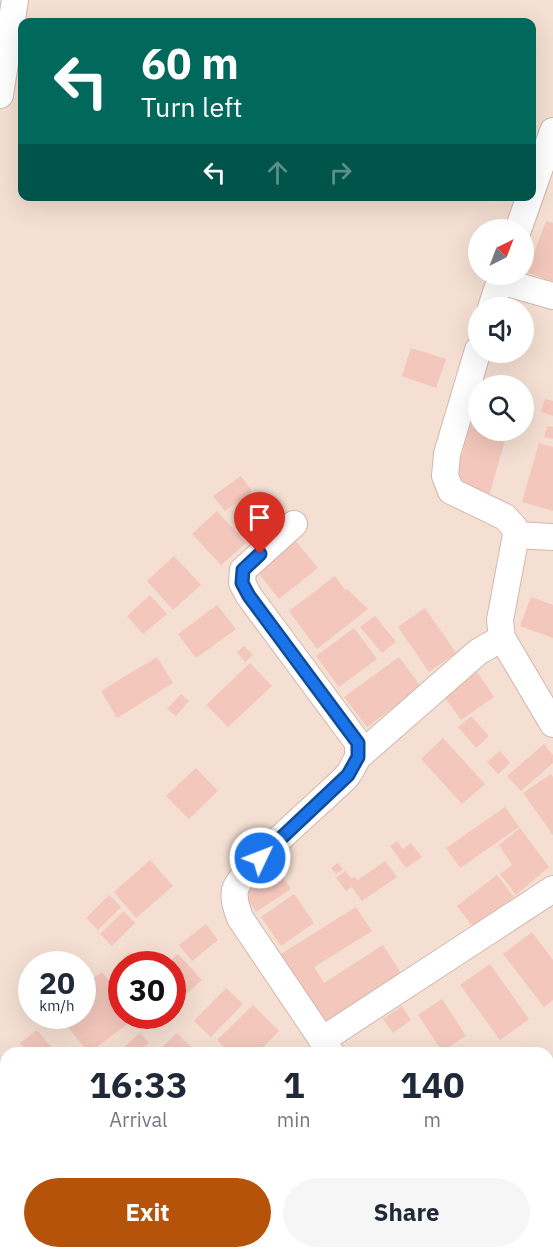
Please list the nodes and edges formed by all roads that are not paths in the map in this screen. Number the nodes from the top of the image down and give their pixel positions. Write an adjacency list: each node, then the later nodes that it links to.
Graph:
1 (15, 0): 2 (street)
2 (0, 95)
3 (553, 131): 4 (street)
4 (536, 178)
5 (528, 201): 6 (street)
6 (522, 219)
7 (521, 285): 8 (street)
8 (553, 296)
9 (474, 363): 11 (street)
10 (294, 524): 15 (street)
11 (516, 535): 12 (street); 13 (street)
12 (553, 537)
13 (502, 638): 14 (street); 15 (street)
14 (553, 724)
15 (358, 757): 17 (street)
16 (553, 889): 17 (street)
17 (326, 1046)

